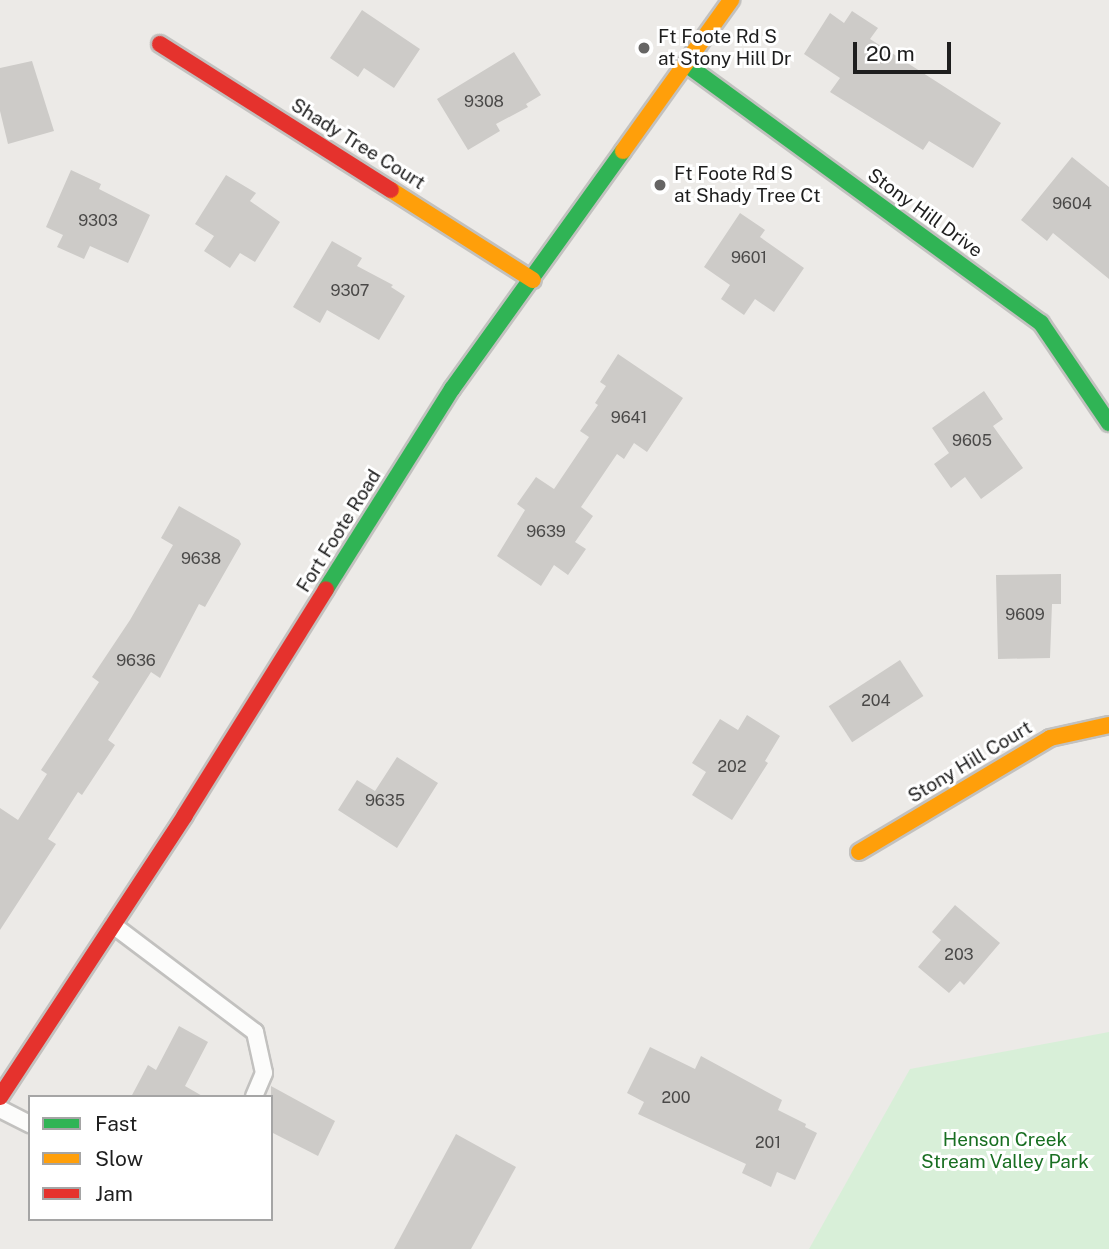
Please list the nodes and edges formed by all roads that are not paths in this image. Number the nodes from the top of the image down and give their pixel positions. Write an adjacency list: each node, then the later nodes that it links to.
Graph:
1 (731, 0): 3 (street, Fort Foote Road)
2 (160, 44): 4 (street, Shady Tree Court)
3 (687, 65): 4 (street, Fort Foote Road); 5 (street, Stony Hill Drive)
4 (533, 280): 8 (street, Fort Foote Road)
5 (1109, 423)
6 (1109, 725): 7 (street, Stony Hill Court)
7 (859, 852)
8 (113, 925): 9 (lane); 10 (street, Fort Foote Road)
9 (255, 1095)
10 (0, 1097)
11 (0, 1108): 12 (lane)
12 (28, 1123)

